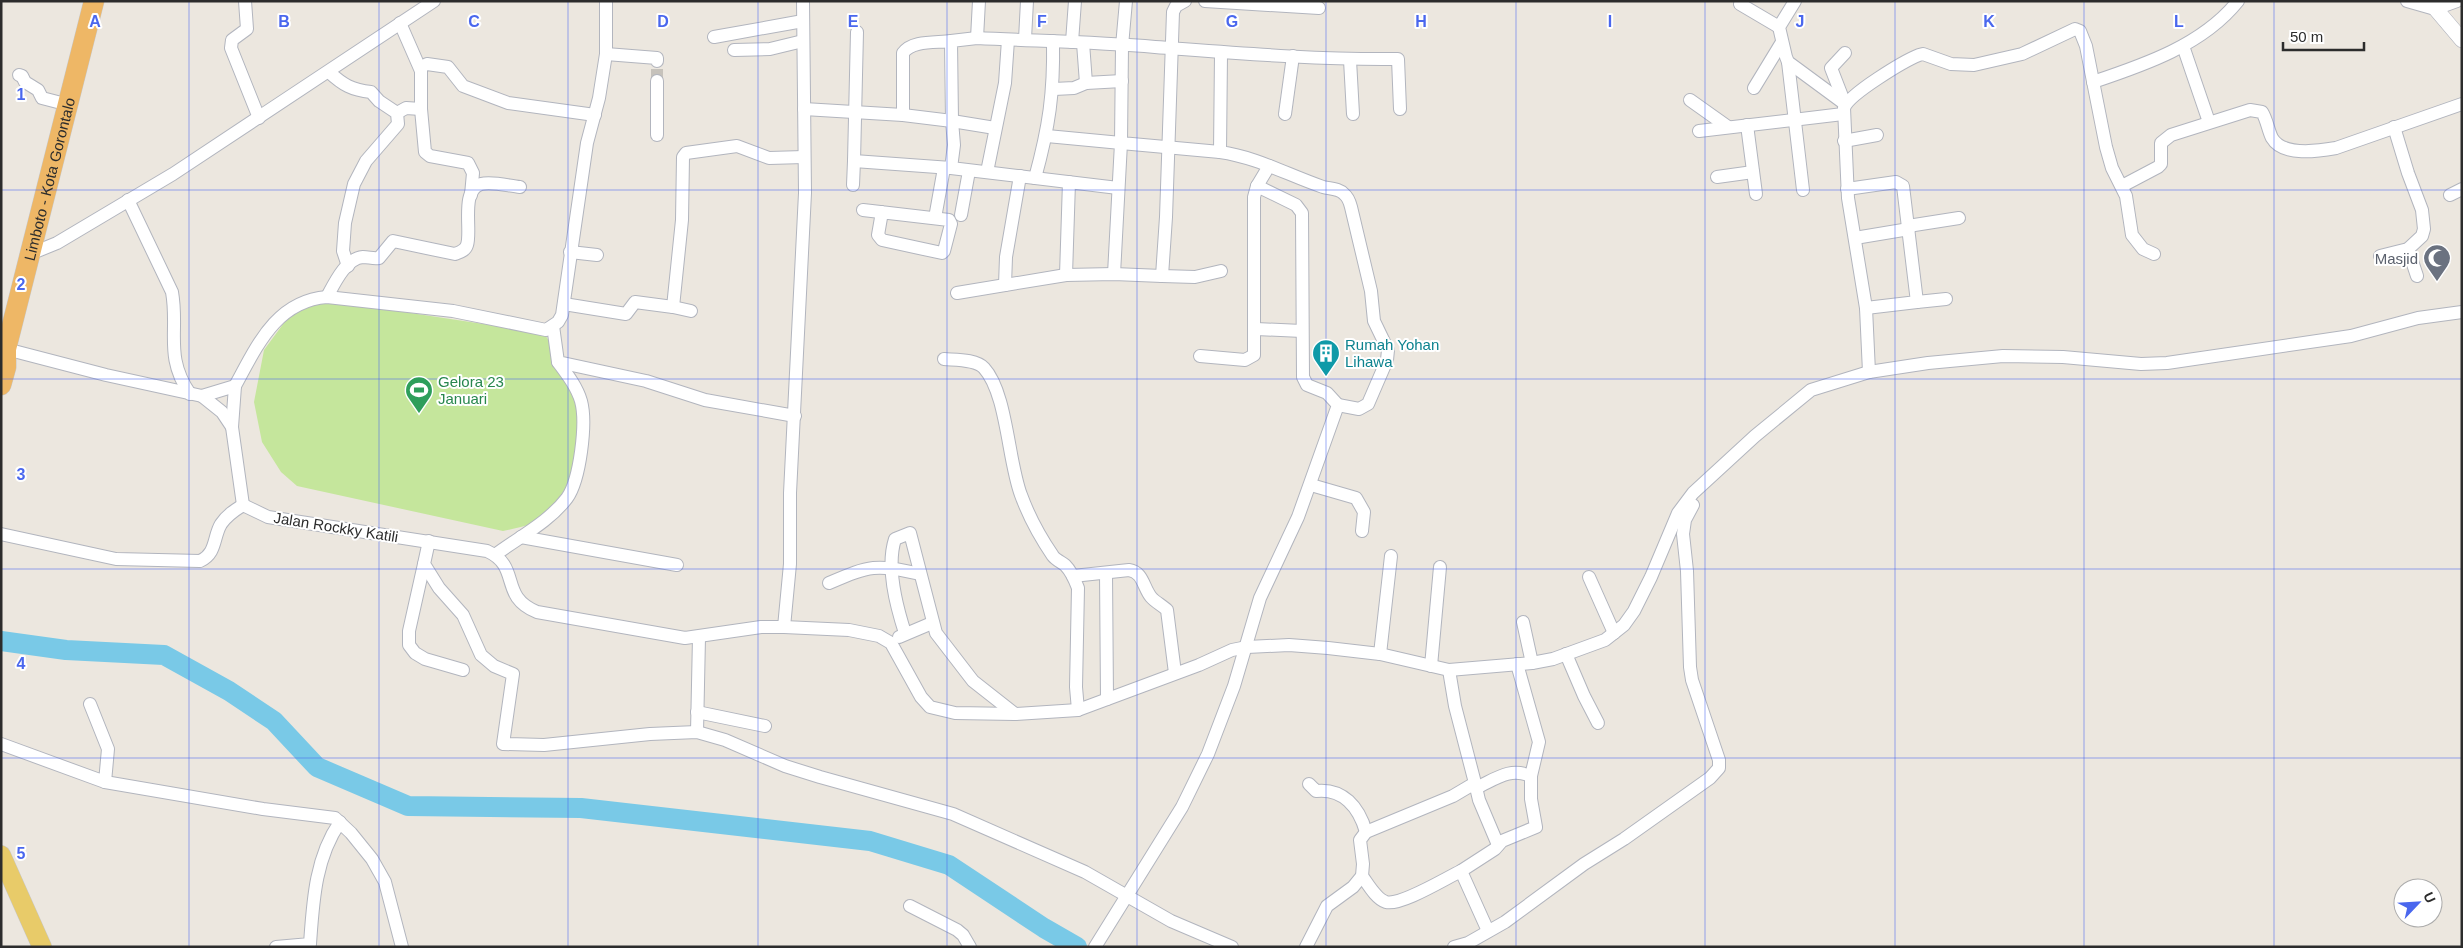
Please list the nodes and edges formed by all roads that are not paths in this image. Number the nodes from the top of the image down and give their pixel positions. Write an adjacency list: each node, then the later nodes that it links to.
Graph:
1 (94, 1): 55 (highway, Limboto - Kota Gorontalo)
2 (245, 1): 66 (street)
3 (434, 1): 20 (street)
4 (606, 1): 38 (street)
5 (803, 1): 19 (street)
6 (980, 1): 24 (street)
7 (1027, 1): 27 (street)
8 (1075, 1): 31 (street)
9 (1126, 1): 33 (street)
10 (1185, 1): 35 (street)
11 (1205, 1): 18 (street)
12 (1795, 1): 21 (street)
13 (2238, 1): 34 (street)
14 (2407, 1): 17 (street)
15 (2457, 1): 17 (street)
16 (1740, 4): 21 (street)
17 (2432, 5): 28 (street)
18 (1319, 8)
19 (803, 21): 23 (street); 25 (street)
20 (400, 23): 44 (street); 45 (street)
21 (1780, 27): 32 (street)
22 (857, 32): 61 (street)
23 (714, 37)
24 (977, 38): 26 (street); 29 (street)
25 (803, 40): 36 (street); 57 (street)
26 (1008, 40): 27 (street); 73 (street)
27 (1025, 40): 30 (street)
28 (2462, 40)
29 (951, 41): 65 (street); 68 (street)
30 (1053, 41): 31 (street); 52 (street)
31 (1077, 42): 33 (street); 50 (street)
32 (1782, 42): 43 (street); 51 (street)
33 (1122, 46): 35 (street); 48 (street)
34 (2183, 46): 49 (street); 69 (street)
35 (1173, 49): 39 (street); 80 (street)
36 (734, 50)
37 (1844, 53): 59 (street)
38 (606, 54): 42 (street); 64 (street)
39 (1222, 54): 40 (street); 81 (street)
40 (1293, 56): 41 (street); 62 (street)
41 (1350, 60): 58 (street); 63 (street)
42 (657, 61)
43 (1788, 62): 59 (street); 67 (street)
44 (420, 71): 56 (street); 64 (street)
45 (329, 72): 60 (street); 66 (street)
46 (19, 75): 55 (street)
47 (657, 81): 75 (street)
48 (1122, 81): 50 (street); 79 (street)
49 (2093, 82): 59 (street); 95 (street)
50 (1086, 83): 52 (street)
51 (1754, 88)
52 (1054, 89): 77 (street)
53 (1690, 100): 71 (street)
54 (2462, 104): 72 (street)
55 (69, 105): 112 (highway, Limboto - Kota Gorontalo)
56 (421, 109): 60 (street); 101 (street)
57 (804, 109): 61 (street); 82 (street)
58 (1400, 109)
59 (1844, 109): 67 (street); 78 (street)
60 (397, 113): 116 (street)
61 (854, 113): 65 (street); 83 (street)
62 (1285, 114)
63 (1353, 114)
64 (595, 115): 111 (street)
65 (904, 115): 68 (street)
66 (259, 118): 102 (street)
67 (1794, 119): 70 (street); 99 (street)
68 (952, 121): 73 (street); 85 (street)
69 (2209, 122): 72 (street); 95 (street)
70 (1747, 124): 71 (street); 88 (street)
71 (1728, 127): 74 (street)
72 (2394, 127): 110 (street)
73 (995, 128): 87 (street)
74 (1700, 131)
75 (657, 135)
76 (1877, 135): 78 (street)
77 (1047, 136): 79 (street); 91 (street)
78 (1844, 141): 98 (street)
79 (1121, 143): 80 (street); 97 (street)
80 (1169, 148): 81 (street); 120 (street)
81 (1220, 152): 84 (street)
82 (804, 157): 128 (street); 144 (street)
83 (854, 161): 85 (street); 93 (street)
84 (1269, 166): 94 (street); 143 (street)
85 (947, 168): 86 (street); 106 (street)
86 (969, 171): 87 (street); 105 (street)
87 (986, 172): 89 (street)
88 (1753, 172): 90 (street); 100 (street)
89 (1020, 176): 91 (street); 122 (street)
90 (1717, 177)
91 (1035, 178): 92 (street)
92 (1069, 182): 97 (street); 119 (street)
93 (853, 185)
94 (1257, 186): 133 (street); 134 (street)
95 (2122, 186): 113 (street)
96 (520, 187): 101 (street)
97 (1118, 188): 118 (street)
98 (1847, 189): 108 (street); 109 (street)
99 (1803, 190)
100 (1756, 194)
101 (470, 197): 116 (street)
102 (128, 200): 112 (street); 142 (street)
103 (863, 210): 104 (street)
104 (882, 212): 106 (street); 106 (street)
105 (961, 215)
106 (935, 218)
107 (1959, 218): 108 (street)
108 (1909, 228): 109 (street); 126 (street)
109 (1855, 238): 129 (street)
110 (2408, 249): 115 (street); 121 (street)
111 (570, 252): 114 (street); 127 (street)
112 (30, 254): 135 (highway, Limboto - Kota Gorontalo)
113 (2154, 254)
114 (597, 255)
115 (2380, 256)
116 (348, 266): 124 (street)
117 (1221, 271): 120 (street)
118 (1114, 274): 119 (street); 120 (street)
119 (1066, 275): 122 (street)
120 (1162, 276)
121 (2417, 276)
122 (1005, 285): 123 (street)
123 (957, 293)
124 (327, 297): 132 (street); 141 (street)
125 (1946, 299): 126 (street)
126 (1917, 302): 129 (street)
127 (564, 304): 128 (street); 132 (street)
128 (673, 307): 130 (street)
129 (1866, 308): 139 (street)
130 (691, 310)
131 (2462, 312): 139 (street)
132 (553, 326): 138 (street)
133 (1256, 329): 134 (street); 136 (street)
134 (1302, 331): 143 (street)
135 (4, 353): 140 (highway, Limboto - Kota Gorontalo); 142 (street)
136 (1200, 356)
137 (944, 359): 161 (street)
138 (558, 362): 144 (street); 151 (street)
139 (1869, 372): 146 (street)
140 (1, 385)
141 (235, 386): 142 (street); 145 (street)
142 (196, 395): 145 (street)
143 (1338, 405): 147 (street)
144 (795, 416): 166 (street)
145 (232, 427): 148 (street)
146 (1722, 467): 168 (street); 201 (street)
147 (1310, 486): 149 (street); 171 (street)
148 (243, 505): 150 (street); 152 (street, Jalan Rockky Katili)
149 (1362, 531)
150 (1, 534)
151 (521, 537): 153 (street); 156 (street)
152 (429, 541): 153 (street, Jalan Rockky Katili); 155 (street)
153 (495, 555): 169 (street)
154 (1390, 556): 172 (street)
155 (424, 564): 177 (street); 187 (street)
156 (676, 565)
157 (1440, 567): 176 (street)
158 (893, 568): 160 (street); 160 (street); 163 (street); 167 (street)
159 (1106, 573): 161 (street); 179 (street); 180 (street)
160 (920, 574): 165 (street)
161 (1073, 576): 182 (street)
162 (1588, 577): 168 (street)
163 (829, 583)
164 (1523, 622): 174 (street)
165 (932, 623): 167 (street); 184 (street)
166 (784, 627): 169 (street); 170 (street)
167 (905, 633): 170 (street)
168 (1614, 633): 173 (street)
169 (698, 637): 183 (street)
170 (890, 643): 184 (street)
171 (1246, 647): 172 (street); 179 (street); 199 (street)
172 (1380, 654): 176 (street)
173 (1566, 654): 174 (street); 185 (street)
174 (1532, 663): 175 (street)
175 (1517, 664): 178 (street); 189 (street)
176 (1431, 666): 178 (street)
177 (463, 670)
178 (1449, 670): 192 (street)
179 (1175, 673): 180 (street)
180 (1107, 699): 182 (street)
181 (90, 704): 190 (street)
182 (1078, 710): 184 (street)
183 (697, 712): 186 (street); 187 (street)
184 (1015, 714)
185 (1598, 723)
186 (766, 726)
187 (697, 732): 199 (street)
188 (1, 744): 190 (street)
189 (1531, 776): 192 (street); 195 (street)
190 (105, 782): 193 (street)
191 (1309, 784): 194 (street)
192 (1476, 785): 194 (street); 195 (street)
193 (340, 822): 204 (street); 205 (street)
194 (1366, 832): 198 (street)
195 (1498, 845): 197 (street)
196 (1, 855): 203 (main road)
197 (1461, 871): 198 (street); 201 (street)
198 (1362, 876): 208 (street)
199 (1126, 894): 202 (street); 207 (street)
200 (910, 906): 206 (street)
201 (1488, 931): 209 (street)
202 (1098, 943)
203 (42, 947)
204 (276, 947)
205 (402, 947)
206 (970, 947)
207 (1232, 947)
208 (1306, 947)
209 (1454, 947)

